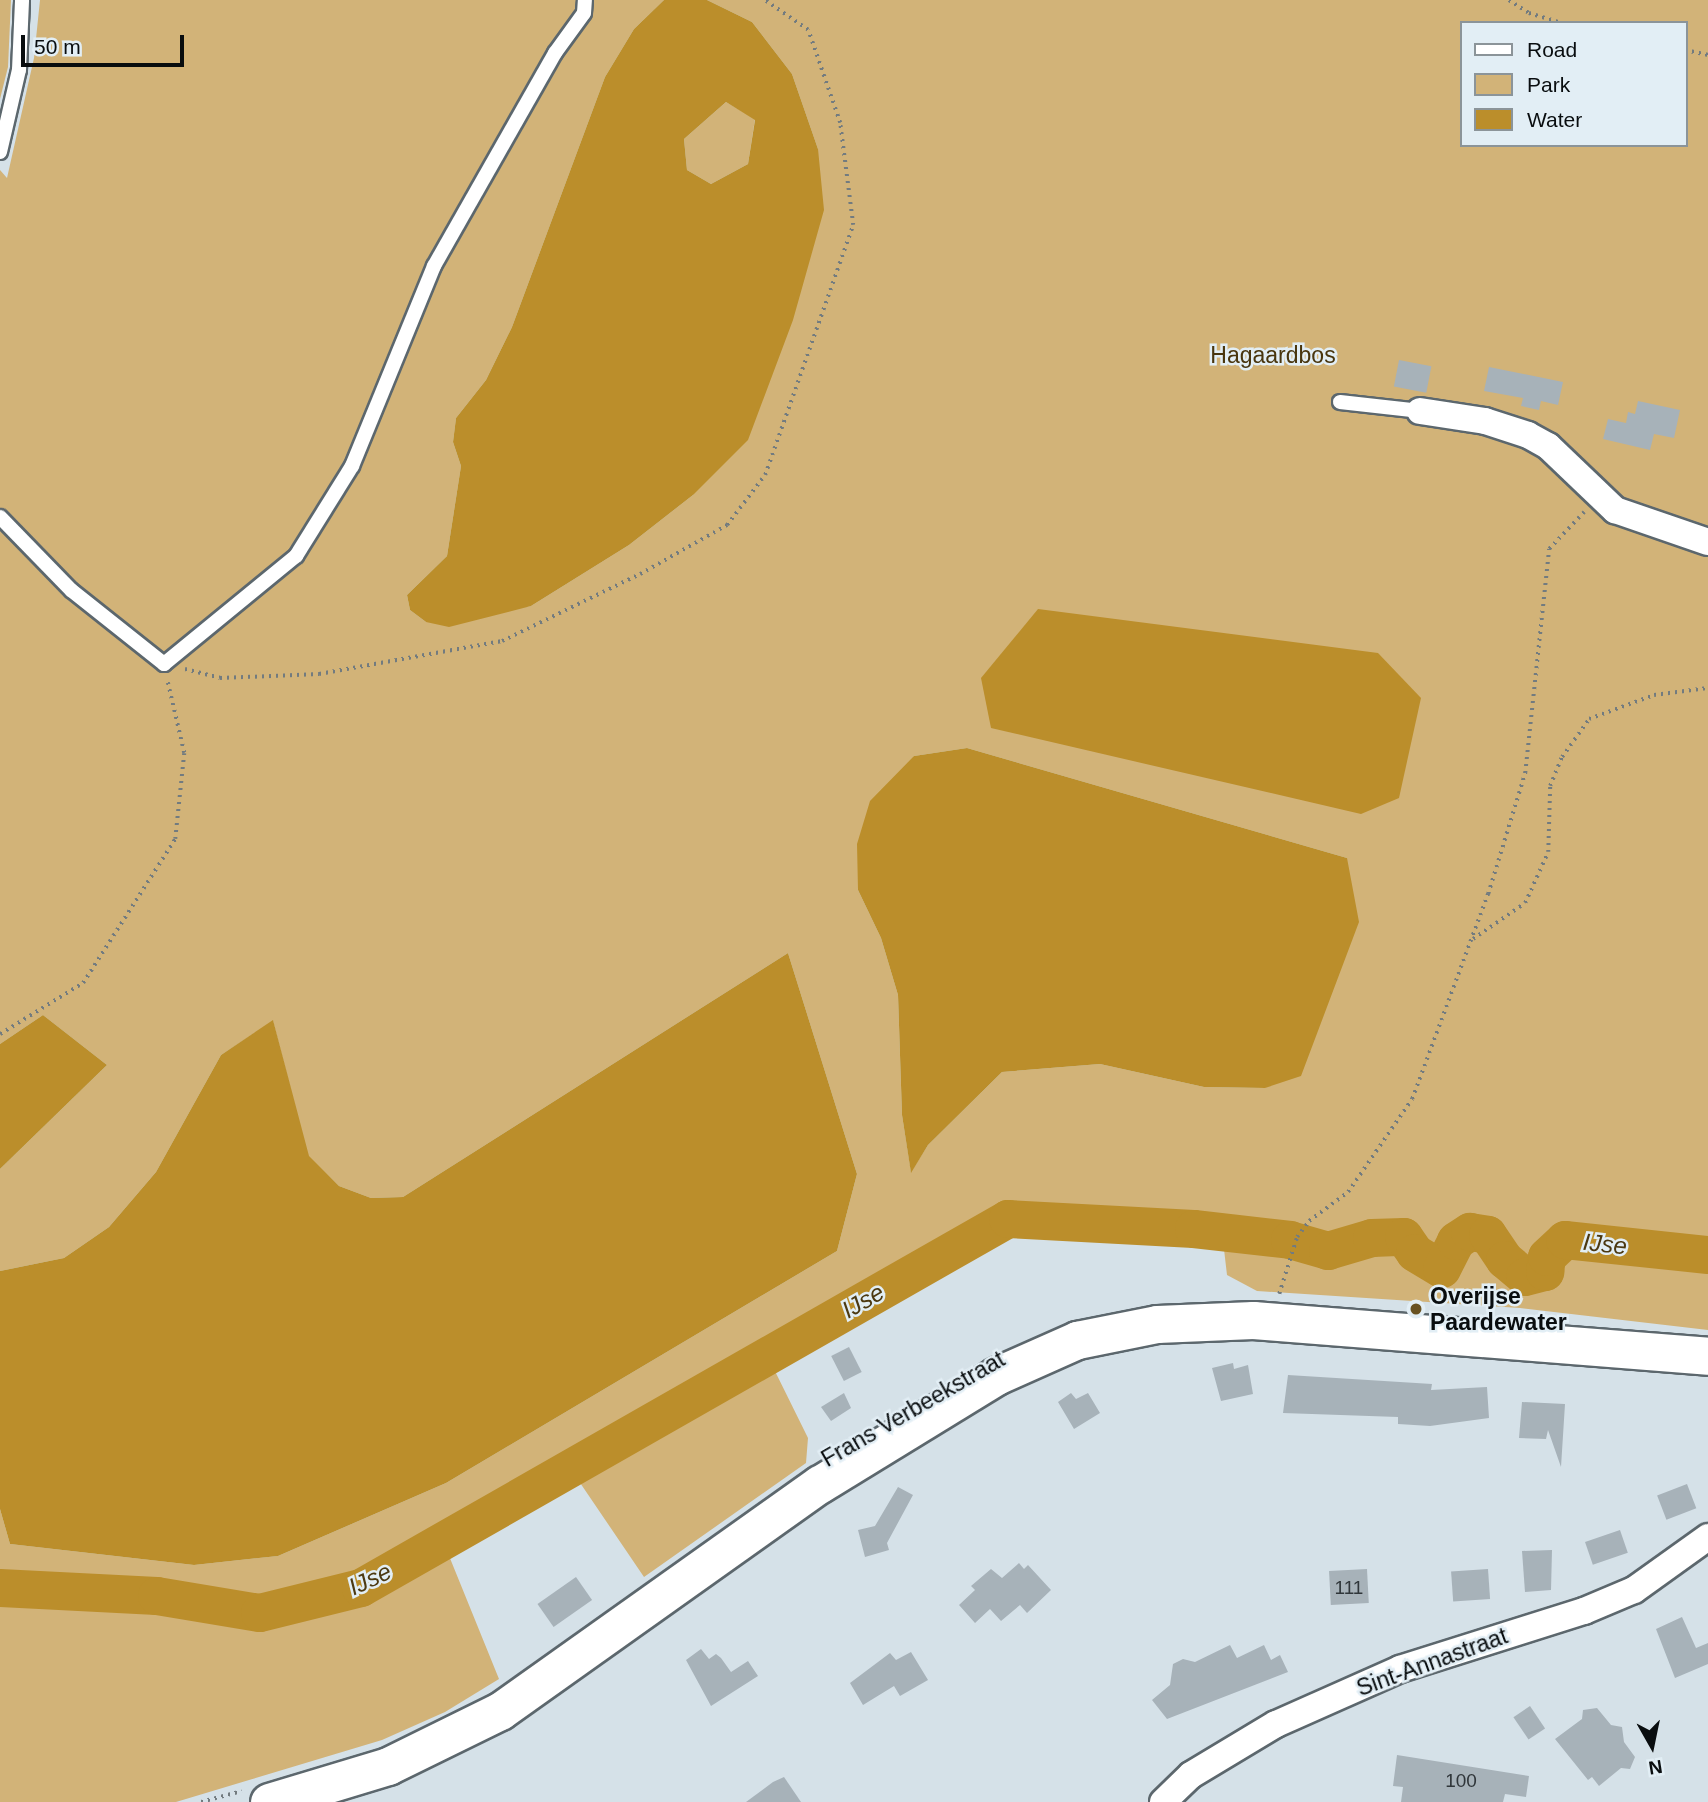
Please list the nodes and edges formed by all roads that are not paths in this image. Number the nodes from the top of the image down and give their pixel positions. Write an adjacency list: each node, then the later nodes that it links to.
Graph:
1 (22, 0): 3 (lane)
2 (585, 0): 6 (lane)
3 (0, 152)
4 (1340, 402): 5 (lane)
5 (1420, 411): 7 (street)
6 (0, 517)
7 (1708, 542)
8 (1708, 1356): 10 (main road, Frans Verbeekstraat)
9 (1708, 1537): 11 (street, Sint-Annastraat)
10 (259, 1795)
11 (1163, 1802)

